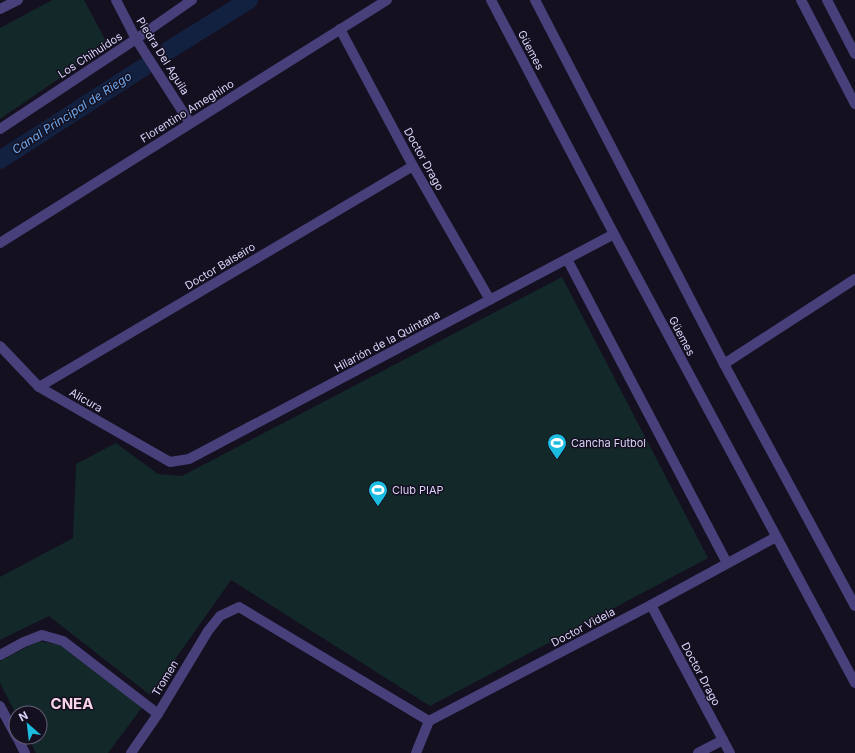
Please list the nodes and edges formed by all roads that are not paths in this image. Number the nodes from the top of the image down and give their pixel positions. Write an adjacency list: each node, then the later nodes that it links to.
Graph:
1 (18, 0): 9 (street)
2 (116, 0): 11 (street, Piedra Del Aguila)
3 (192, 0): 11 (street, Los Chihuidos)
4 (387, 0): 10 (street, Florentino Ameghino)
5 (491, 0): 17 (street, Güemes)
6 (535, 0): 23 (street)
7 (801, 0): 13 (street)
8 (827, 0): 12 (street)
9 (0, 9)
10 (340, 29): 14 (street, Florentino Ameghino); 16 (street, Doctor Drago)
11 (136, 39): 14 (street, Piedra Del Aguila); 15 (street, Los Chihuidos)
12 (855, 54)
13 (855, 104)
14 (190, 123): 18 (street, Florentino Ameghino)
15 (0, 129)
16 (413, 166): 21 (street, Doctor Drago); 24 (street, Doctor Balseiro)
17 (614, 234): 19 (street, Hilarión de la Quintana); 26 (street, Güemes)
18 (0, 242)
19 (567, 259): 21 (street, Hilarión de la Quintana); 27 (street)
20 (855, 280): 23 (street)
21 (490, 300): 25 (street, Hilarión de la Quintana)
22 (0, 346): 24 (street, Alicura)
23 (724, 364): 29 (street)
24 (39, 387): 25 (street, Alicura)
25 (170, 462)
26 (776, 536): 27 (street, Doctor Videla); 31 (street, Güemes)
27 (727, 563): 28 (street, Doctor Videla)
28 (651, 605): 35 (street, Doctor Videla); 36 (street, Doctor Drago)
29 (855, 606)
30 (0, 655): 33 (street)
31 (855, 683)
32 (0, 706): 34 (street)
33 (158, 714): 35 (street, Tromen); 37 (street, Tromen)
34 (8, 721)
35 (429, 721): 38 (street)
36 (723, 740): 39 (street); 40 (street, Doctor Drago)
37 (131, 753)
38 (416, 753)
39 (698, 753)
40 (730, 753)

